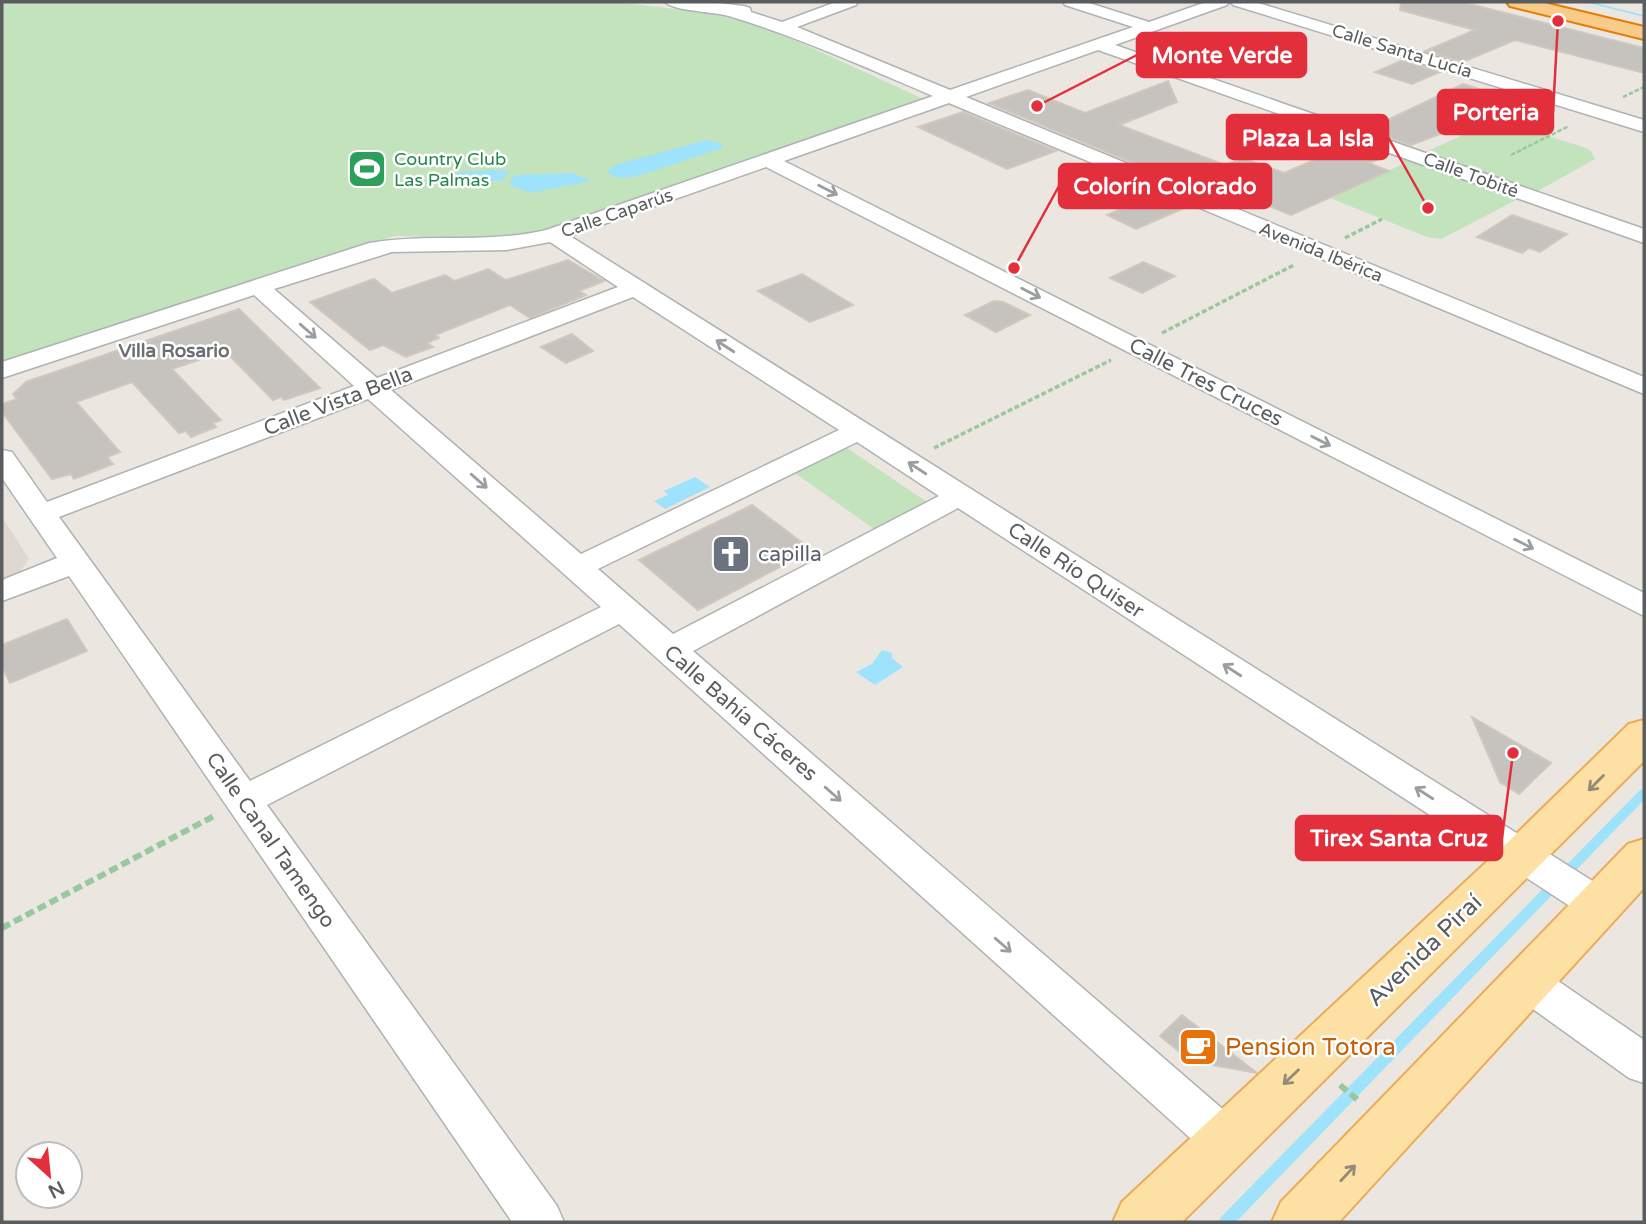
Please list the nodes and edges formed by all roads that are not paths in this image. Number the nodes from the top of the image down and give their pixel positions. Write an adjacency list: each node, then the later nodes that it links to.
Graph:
1 (673, 2): 7 (street, Avenida Ibérica)
2 (850, 2): 8 (street)
3 (1071, 2): 10 (street)
4 (1222, 2): 10 (street, Calle Caparús)
5 (1240, 2): 14 (street, Calle Santa Lucía)
6 (1517, 2): 11 (highway)
7 (714, 5): 8 (street, Avenida Ibérica); 9 (street, Avenida Ibérica)
8 (807, 18): 9 (street)
9 (782, 27): 13 (street, Avenida Ibérica)
10 (1149, 27): 12 (street, Calle Caparús)
11 (1644, 33)
12 (1099, 45): 13 (street, Calle Caparús); 17 (street, Calle Tobité)
13 (947, 98): 15 (street, Calle Caparús); 21 (street, Avenida Ibérica)
14 (1644, 126)
15 (767, 160): 16 (street, Calle Caparús); 30 (street, Calle Tres Cruces, one-way to 30)
16 (553, 236): 18 (street, Calle Caparús); 19 (street, Calle Río Quiser)
17 (1644, 236)
18 (257, 286): 20 (street, Calle Caparús); 22 (street, Calle Bahía Cáceres, one-way to 22)
19 (636, 288): 22 (street, Calle Vista Bella); 23 (street, Calle Río Quiser, one-way to 19)
20 (2, 370)
21 (1644, 386)
22 (372, 387): 26 (street, Calle Vista Bella); 28 (street, Calle Bahía Cáceres, one-way to 28)
23 (859, 431): 25 (street, Calle Río Quiser, one-way to 23); 28 (street)
24 (2, 458): 26 (street, Calle Canal Tamengo)
25 (960, 496): 32 (street); 36 (street, Calle Río Quiser, one-way to 25)
26 (41, 514): 27 (street, Calle Canal Tamengo)
27 (75, 562): 29 (street); 34 (street, Calle Canal Tamengo)
28 (576, 568): 31 (street, Calle Bahía Cáceres)
29 (2, 591)
30 (1644, 606)
31 (623, 609): 32 (street, Calle Bahía Cáceres); 34 (street)
32 (669, 650): 40 (street, Calle Bahía Cáceres, one-way to 40)
33 (1644, 735): 36 (main road, Avenida Piraí, one-way to 36)
34 (243, 801): 41 (street, Calle Canal Tamengo)
35 (1644, 858): 37 (main road)
36 (1528, 860): 37 (street, Calle Río Quiser); 40 (main road, Avenida Piraí, one-way to 40)
37 (1594, 902): 38 (main road)
38 (1527, 982): 39 (street); 43 (main road, one-way to 38)
39 (1644, 1064)
40 (1225, 1140): 42 (main road, Avenida Piraí)
41 (540, 1222)
42 (1142, 1222)
43 (1301, 1222)

